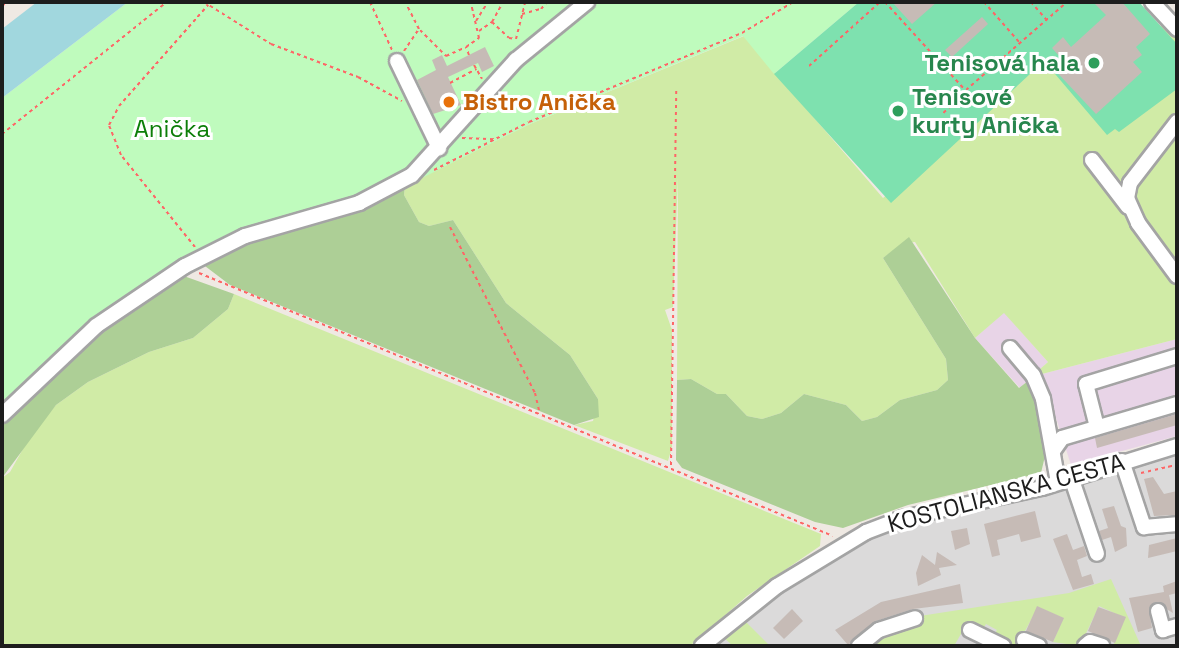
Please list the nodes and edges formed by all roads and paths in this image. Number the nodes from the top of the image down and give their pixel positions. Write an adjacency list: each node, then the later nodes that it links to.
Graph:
1 (7, 2): 19 (path)
2 (167, 2): 41 (path)
3 (204, 2): 18 (path)
4 (370, 2): 30 (path)
5 (405, 2): 24 (path)
6 (471, 2): 22 (path)
7 (488, 2): 22 (path)
8 (503, 2): 23 (path)
9 (525, 2): 20 (path)
10 (547, 2): 20 (path)
11 (587, 2): 35 (street)
12 (793, 2): 42 (path)
13 (883, 2): 32 (path); 37 (path)
14 (984, 2): 27 (path)
15 (1031, 2): 21 (path)
16 (1067, 2): 21 (path)
17 (1152, 2): 25 (street)
18 (208, 5): 38 (path); 48 (path)
19 (2, 6)
20 (522, 14): 23 (path)
21 (1047, 20): 27 (path)
22 (476, 22): 26 (path)
23 (492, 22): 26 (path)
24 (419, 29): 28 (path); 30 (path)
25 (1177, 29)
26 (478, 31): 28 (path)
27 (1020, 43): 37 (path)
28 (466, 47): 29 (path)
29 (470, 55)
30 (400, 57): 38 (street)
31 (474, 65): 33 (path)
32 (809, 66)
33 (476, 69): 34 (path); 35 (path)
34 (450, 83)
35 (489, 88): 43 (street)
36 (676, 88): 61 (path)
37 (965, 91): 39 (path)
38 (421, 111): 43 (street)
39 (942, 114)
40 (1177, 122): 46 (street)
41 (2, 134)
42 (496, 139): 43 (path); 45 (path)
43 (443, 144): 45 (street)
44 (1092, 160): 46 (street)
45 (416, 172): 48 (street)
46 (1131, 211): 50 (street)
47 (450, 227): 54 (path)
48 (200, 257): 49 (street)
49 (185, 266): 54 (path); 55 (street)
50 (1177, 276)
51 (1010, 348): 58 (street)
52 (1177, 356): 56 (street)
53 (1177, 404): 56 (street)
54 (540, 412): 61 (path)
55 (2, 415)
56 (1097, 427): 58 (street)
57 (1177, 446): 59 (street, KOSTOLIANSKA CESTA)
58 (1054, 451): 63 (street)
59 (1122, 461): 62 (street); 63 (street, KOSTOLIANSKA CESTA)
60 (1177, 465): 62 (path)
61 (670, 466): 65 (path)
62 (1127, 477): 64 (street)
63 (1065, 480): 65 (street, KOSTOLIANSKA CESTA); 66 (street)
64 (1177, 524)
65 (840, 546): 72 (street, KOSTOLIANSKA CESTA)
66 (1097, 554)
67 (1158, 611): 69 (street)
68 (915, 618): 73 (street)
69 (1177, 626)
70 (970, 630): 74 (street)
71 (1024, 640): 75 (street)
72 (702, 646)
73 (859, 646)
74 (1003, 646)
75 (1039, 646)
76 (1085, 646): 77 (street)
77 (1102, 646)

